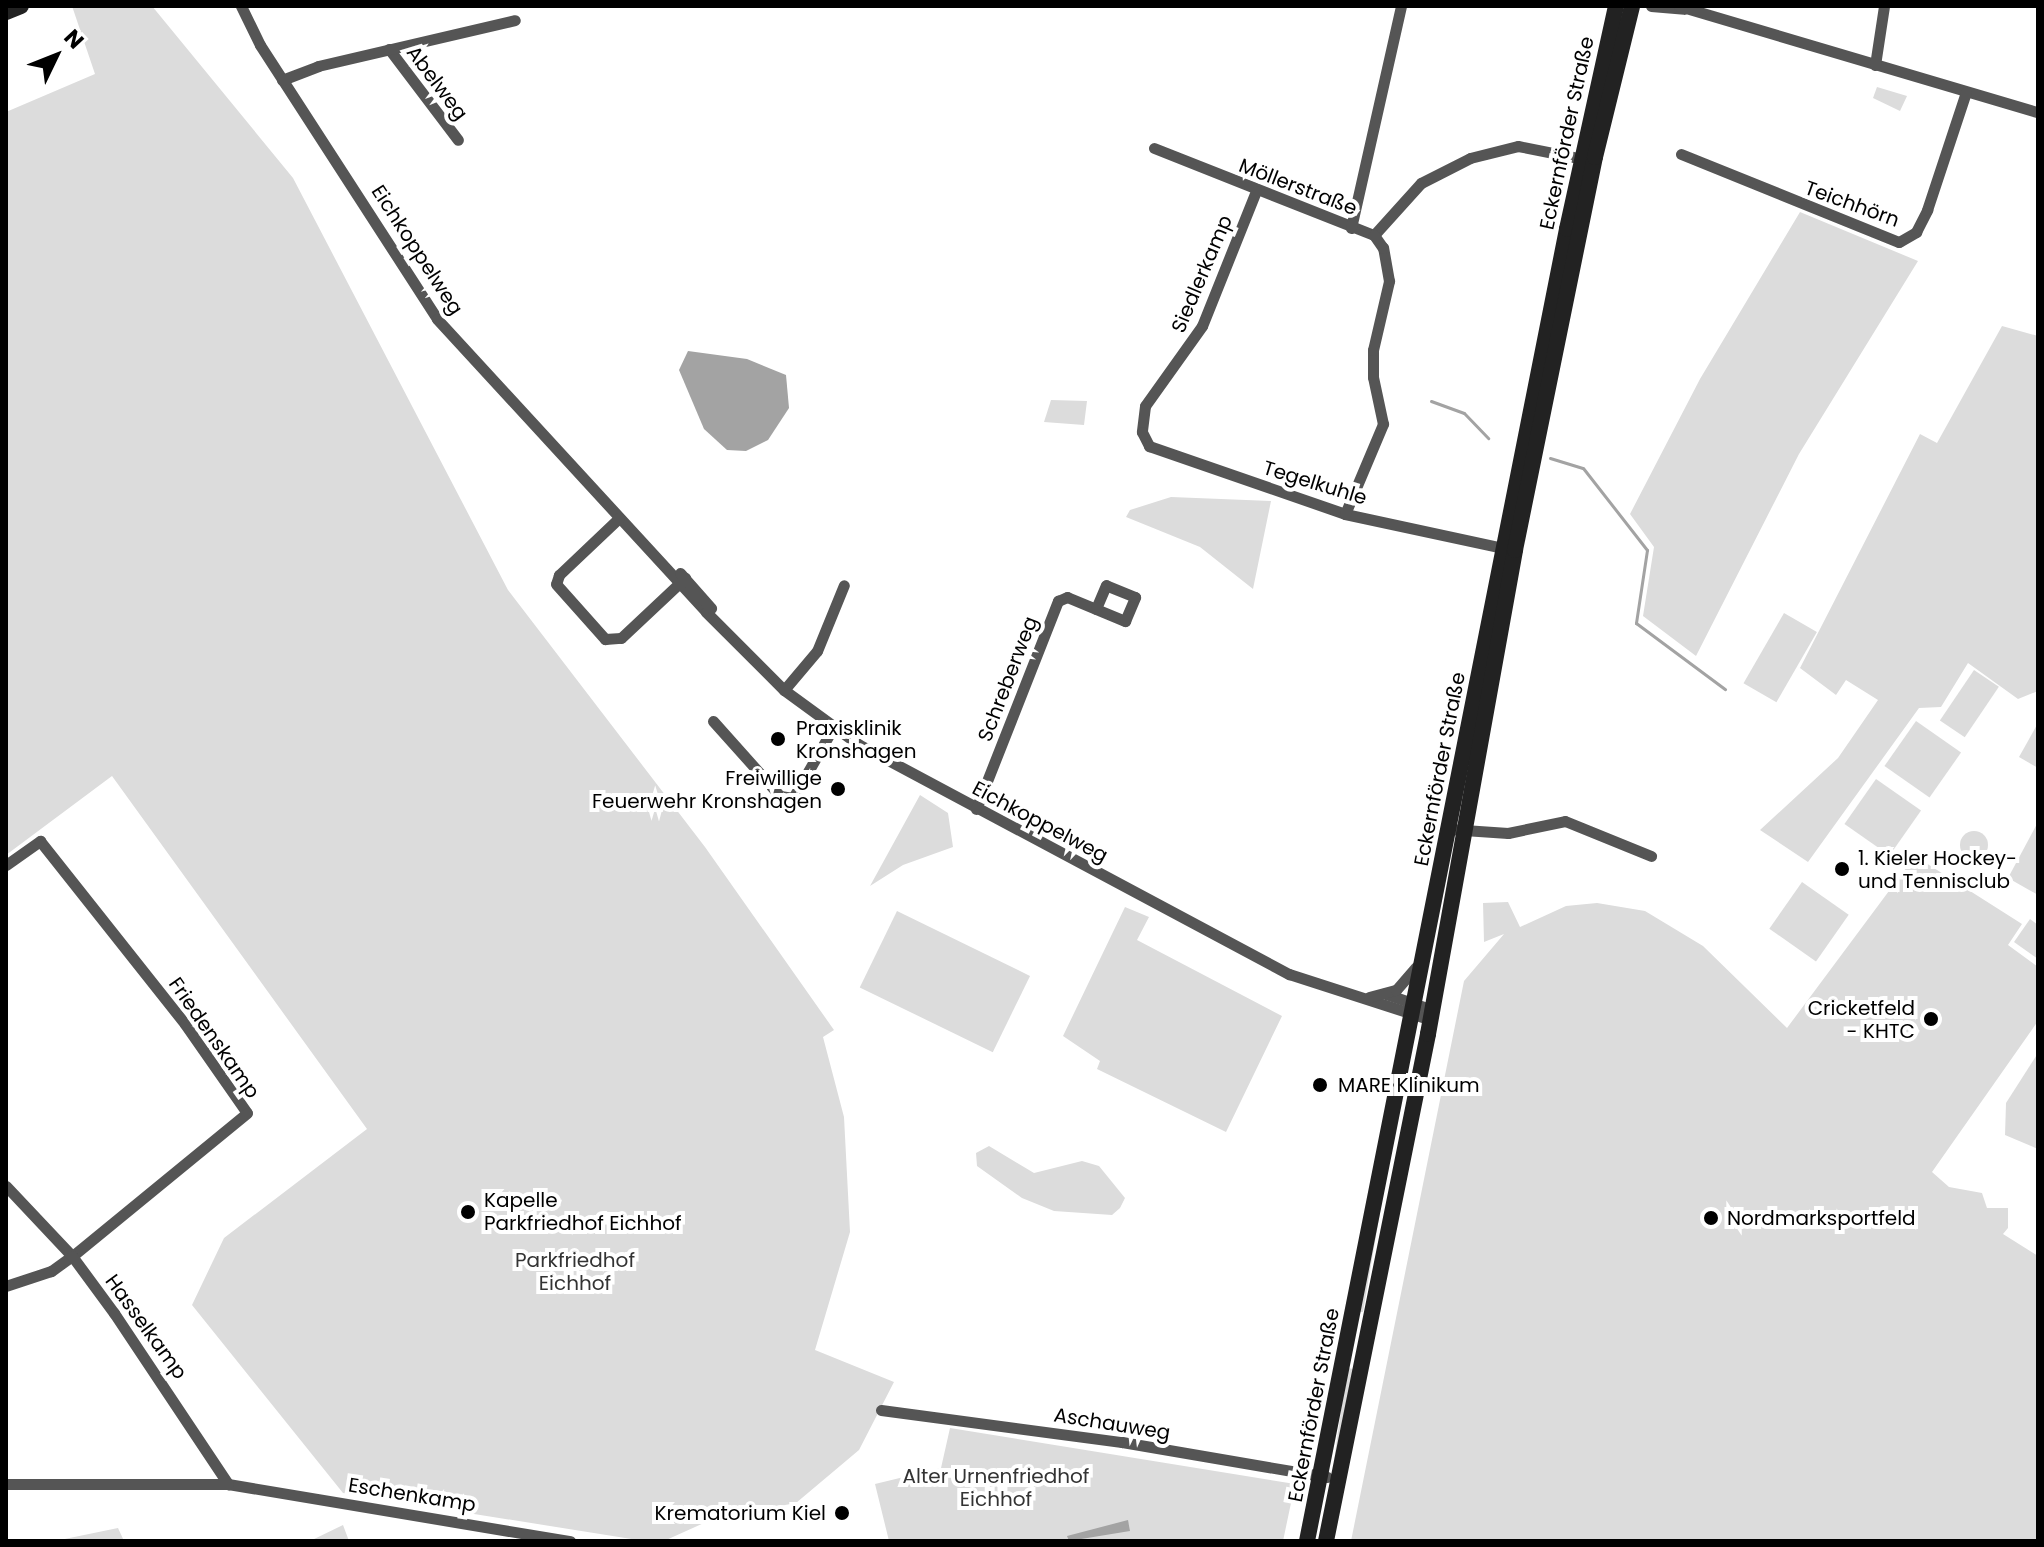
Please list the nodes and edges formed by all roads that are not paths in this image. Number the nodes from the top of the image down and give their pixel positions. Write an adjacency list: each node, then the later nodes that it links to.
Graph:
1 (21, 6): 9 (main road)
2 (241, 6): 13 (street, Eichkoppelweg)
3 (1401, 6): 21 (street)
4 (1616, 6): 19 (main road, Eckernförder Straße)
5 (1632, 6): 19 (main road, Eckernförder Straße)
6 (1651, 6): 8 (street)
7 (1884, 6): 12 (street)
8 (1682, 7): 12 (street)
9 (6, 12)
10 (515, 20): 11 (street, Abelweg)
11 (389, 49): 13 (street, Abelweg); 16 (street, Abelweg)
12 (1875, 65): 14 (street)
13 (282, 80): 25 (street, Eichkoppelweg)
14 (1966, 92): 15 (street); 18 (street, Teichhörn)
15 (2038, 112)
16 (458, 140)
17 (1154, 148): 20 (street, Möllerstraße)
18 (1681, 154)
19 (1587, 160): 22 (street, Möllerstraße); 26 (main road, Eckernförder Straße)
20 (1256, 191): 21 (street, Möllerstraße); 23 (street, Siedlerkamp)
21 (1351, 228): 22 (street, Möllerstraße)
22 (1374, 235): 24 (street)
23 (1145, 406): 24 (street, Tegelkuhle)
24 (1345, 514): 26 (street, Tegelkuhle)
25 (619, 518): 27 (street, Eichkoppelweg); 27 (street)
26 (1509, 549): 34 (main road, Eckernförder Straße)
27 (682, 581): 30 (street, Eichkoppelweg)
28 (844, 585): 30 (street)
29 (1096, 609): 33 (street, Schreberweg)
30 (784, 690): 32 (street, Eichkoppelweg)
31 (713, 721): 32 (street)
32 (833, 728): 33 (street, Eichkoppelweg)
33 (976, 809): 39 (street, Eichkoppelweg)
34 (1456, 829): 35 (street); 37 (main road, Eckernförder Straße); 41 (main road, Eckernförder Straße)
35 (1651, 856)
36 (6, 865): 43 (street, Friedenskamp)
37 (1425, 951): 38 (street); 40 (main road, Eckernförder Straße)
38 (1386, 994): 39 (street, Eichkoppelweg); 40 (street, Eichkoppelweg)
39 (1369, 997): 40 (street, Eichkoppelweg)
40 (1415, 1010): 41 (street, Eichkoppelweg); 46 (main road, Eckernförder Straße)
41 (1432, 1015): 47 (main road, Eckernförder Straße)
42 (6, 1186): 43 (street, Hasselkamp)
43 (72, 1256): 44 (street); 49 (street, Hasselkamp)
44 (6, 1286)
45 (881, 1410): 46 (street, Aschauweg)
46 (1320, 1476): 47 (street, Aschauweg); 51 (main road, Eckernförder Straße)
47 (1338, 1479): 52 (main road, Eckernförder Straße)
48 (6, 1484): 49 (street)
49 (228, 1484): 50 (street, Eschenkamp)
50 (570, 1541)
51 (1307, 1541)
52 (1326, 1541)

